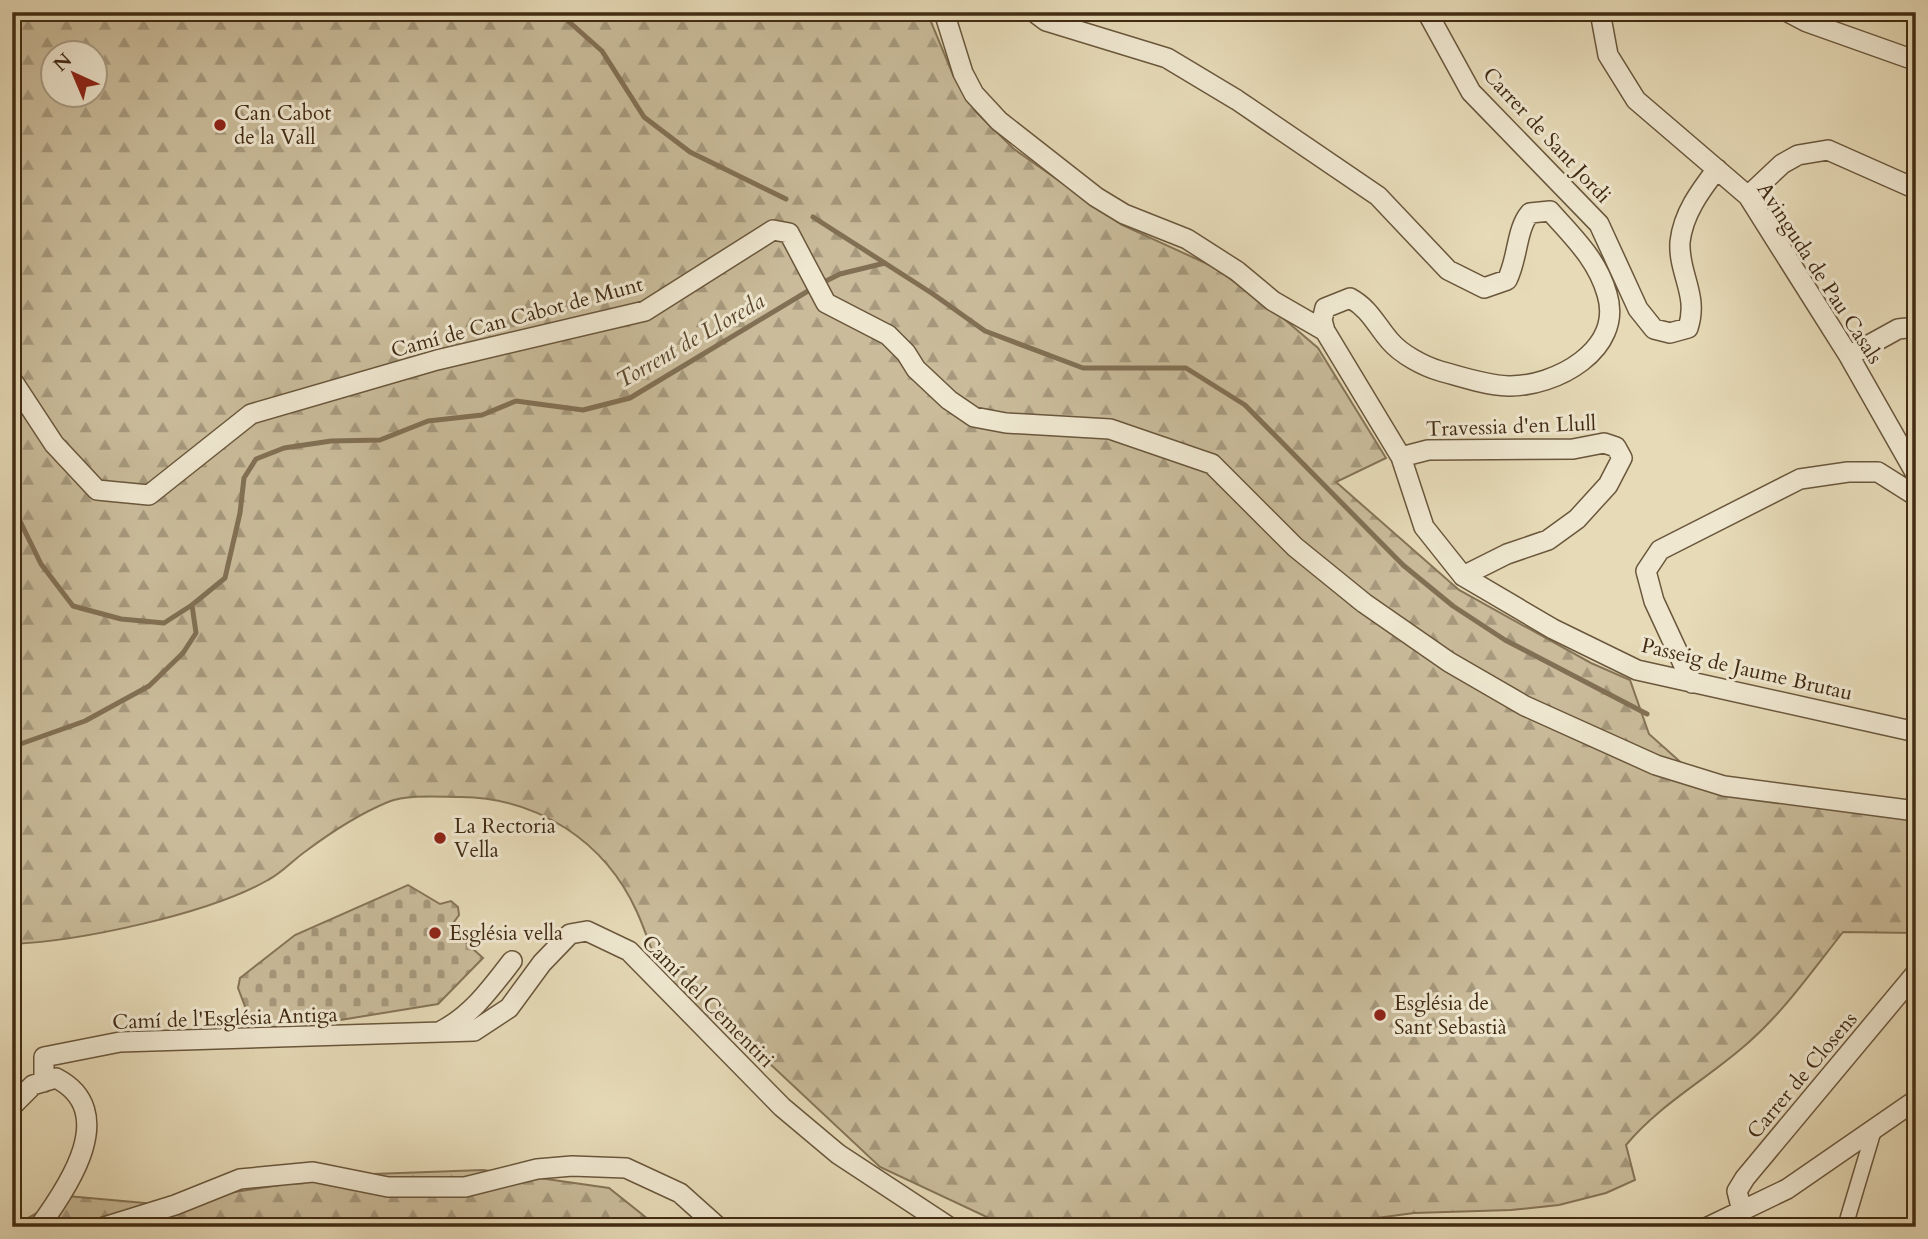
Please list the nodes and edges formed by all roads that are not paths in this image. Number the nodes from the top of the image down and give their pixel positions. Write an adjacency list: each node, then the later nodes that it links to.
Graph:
1 (944, 12): 11 (street)
2 (1034, 12): 11 (street)
3 (1427, 12): 7 (street, Carrer de Sant Jordi)
4 (1600, 12): 7 (street, Avinguda de Pau Casals)
5 (1788, 12): 6 (street)
6 (1914, 60)
7 (1717, 169): 9 (street, Avinguda de Pau Casals)
8 (1916, 188): 9 (street)
9 (1748, 196): 12 (street, Avinguda de Pau Casals)
10 (1916, 327): 12 (street)
11 (1325, 331): 14 (street)
12 (1849, 356): 15 (street, Avinguda de Pau Casals)
13 (12, 380): 20 (street, Camí de Can Cabot de Munt)
14 (1401, 457): 17 (street); 17 (street, Travessia d'en Llull)
15 (1916, 474)
16 (1916, 496): 18 (street)
17 (1464, 576): 18 (street, Passeig de Jaume Brutau)
18 (1692, 683): 19 (street, Passeig de Jaume Brutau)
19 (1916, 732)
20 (1916, 811)
21 (512, 961): 23 (street)
22 (1916, 973): 28 (street, Carrer de Closens)
23 (434, 1034): 24 (street, Camí de l'Església Antiga); 32 (street, Camí del Cementiri)
24 (44, 1082): 26 (street); 29 (street)
25 (1916, 1100): 27 (street)
26 (12, 1105)
27 (1874, 1130): 28 (street); 34 (street)
28 (1742, 1211): 33 (street)
29 (39, 1227)
30 (104, 1227): 31 (street)
31 (718, 1227)
32 (949, 1227)
33 (1708, 1227)
34 (1845, 1227)

